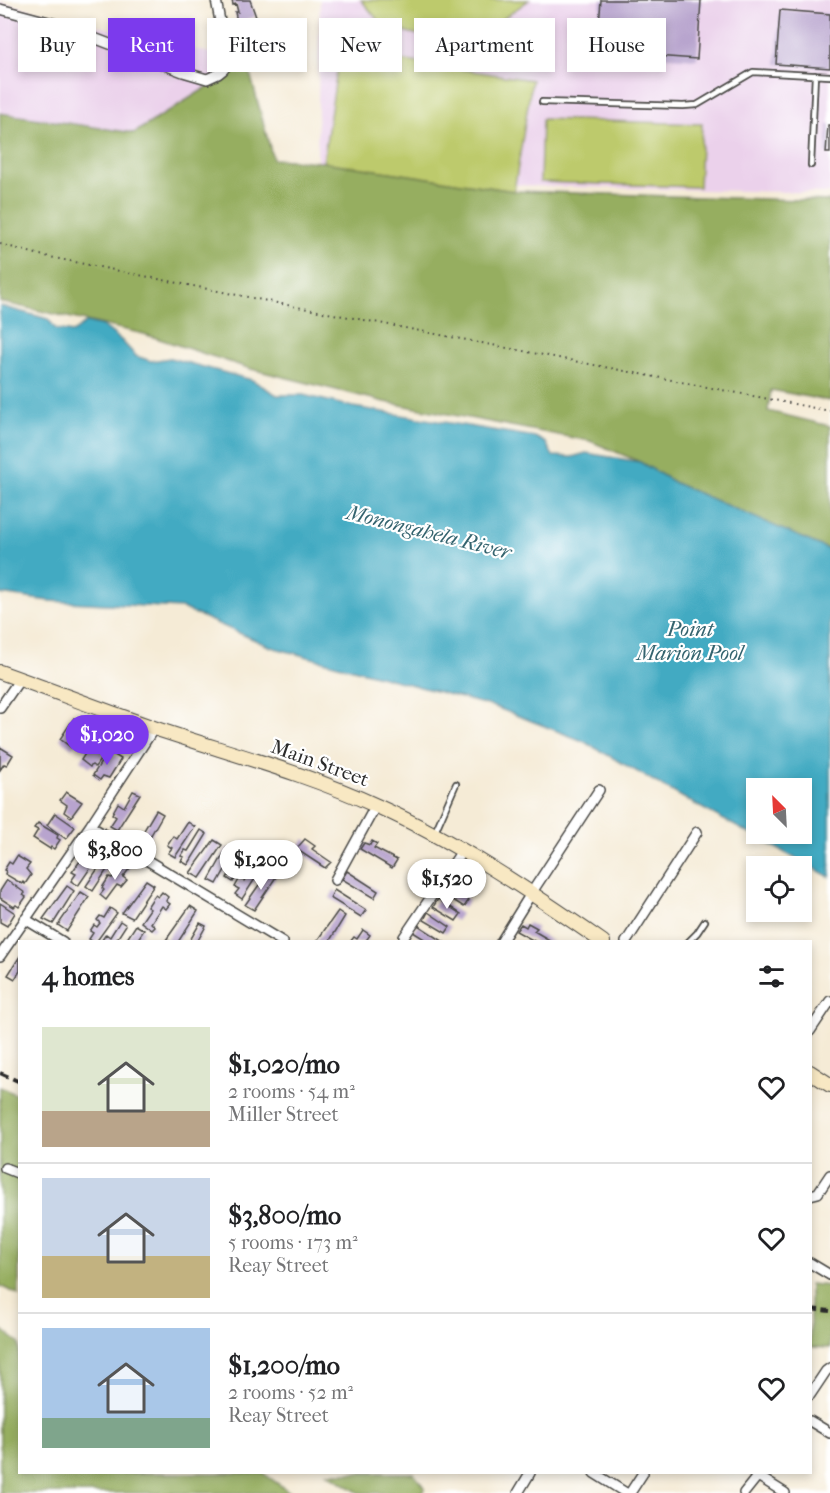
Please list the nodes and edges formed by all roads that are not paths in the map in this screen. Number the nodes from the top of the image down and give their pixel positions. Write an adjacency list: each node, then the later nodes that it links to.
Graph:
1 (216, 0): 2 (street)
2 (0, 9)
3 (815, 75): 4 (lane); 5 (lane); 6 (lane)
4 (830, 76)
5 (542, 102)
6 (811, 165)
7 (0, 672): 8 (main road, Main Street)
8 (20, 679): 9 (street); 10 (main road, Main Street)
9 (0, 708)
10 (154, 728): 13 (main road, Main Street); 14 (street)
11 (456, 784): 16 (lane)
12 (599, 790): 19 (street)
13 (376, 805): 16 (main road, Main Street); 18 (street)
14 (90, 826): 20 (street); 24 (street)
15 (697, 832): 27 (street)
16 (434, 834): 17 (main road, Main Street)
17 (462, 850): 19 (main road, Main Street); 22 (street)
18 (335, 880)
19 (532, 892): 25 (street); 26 (main road, Main Street)
20 (25, 919): 23 (street); 29 (street)
21 (705, 921): 28 (lane)
22 (404, 937)
23 (60, 940)
24 (280, 940)
25 (502, 940)
26 (600, 940)
27 (627, 940)
28 (690, 940)
29 (0, 956)
30 (830, 1001): 31 (street)
31 (812, 1028)
32 (812, 1073): 33 (main road)
33 (830, 1085)
34 (5, 1168): 35 (street)
35 (18, 1173)
36 (830, 1175): 37 (street)
37 (814, 1194)
38 (812, 1264): 39 (street)
39 (830, 1275)
40 (830, 1368): 41 (street)
41 (812, 1392)
42 (812, 1422): 43 (street)
43 (830, 1433)
44 (530, 1474): 48 (street)
45 (596, 1474): 49 (street)
46 (642, 1474): 49 (street)
47 (757, 1474): 50 (street); 51 (street)
48 (518, 1493)
49 (628, 1493)
50 (744, 1493)
51 (785, 1493)

